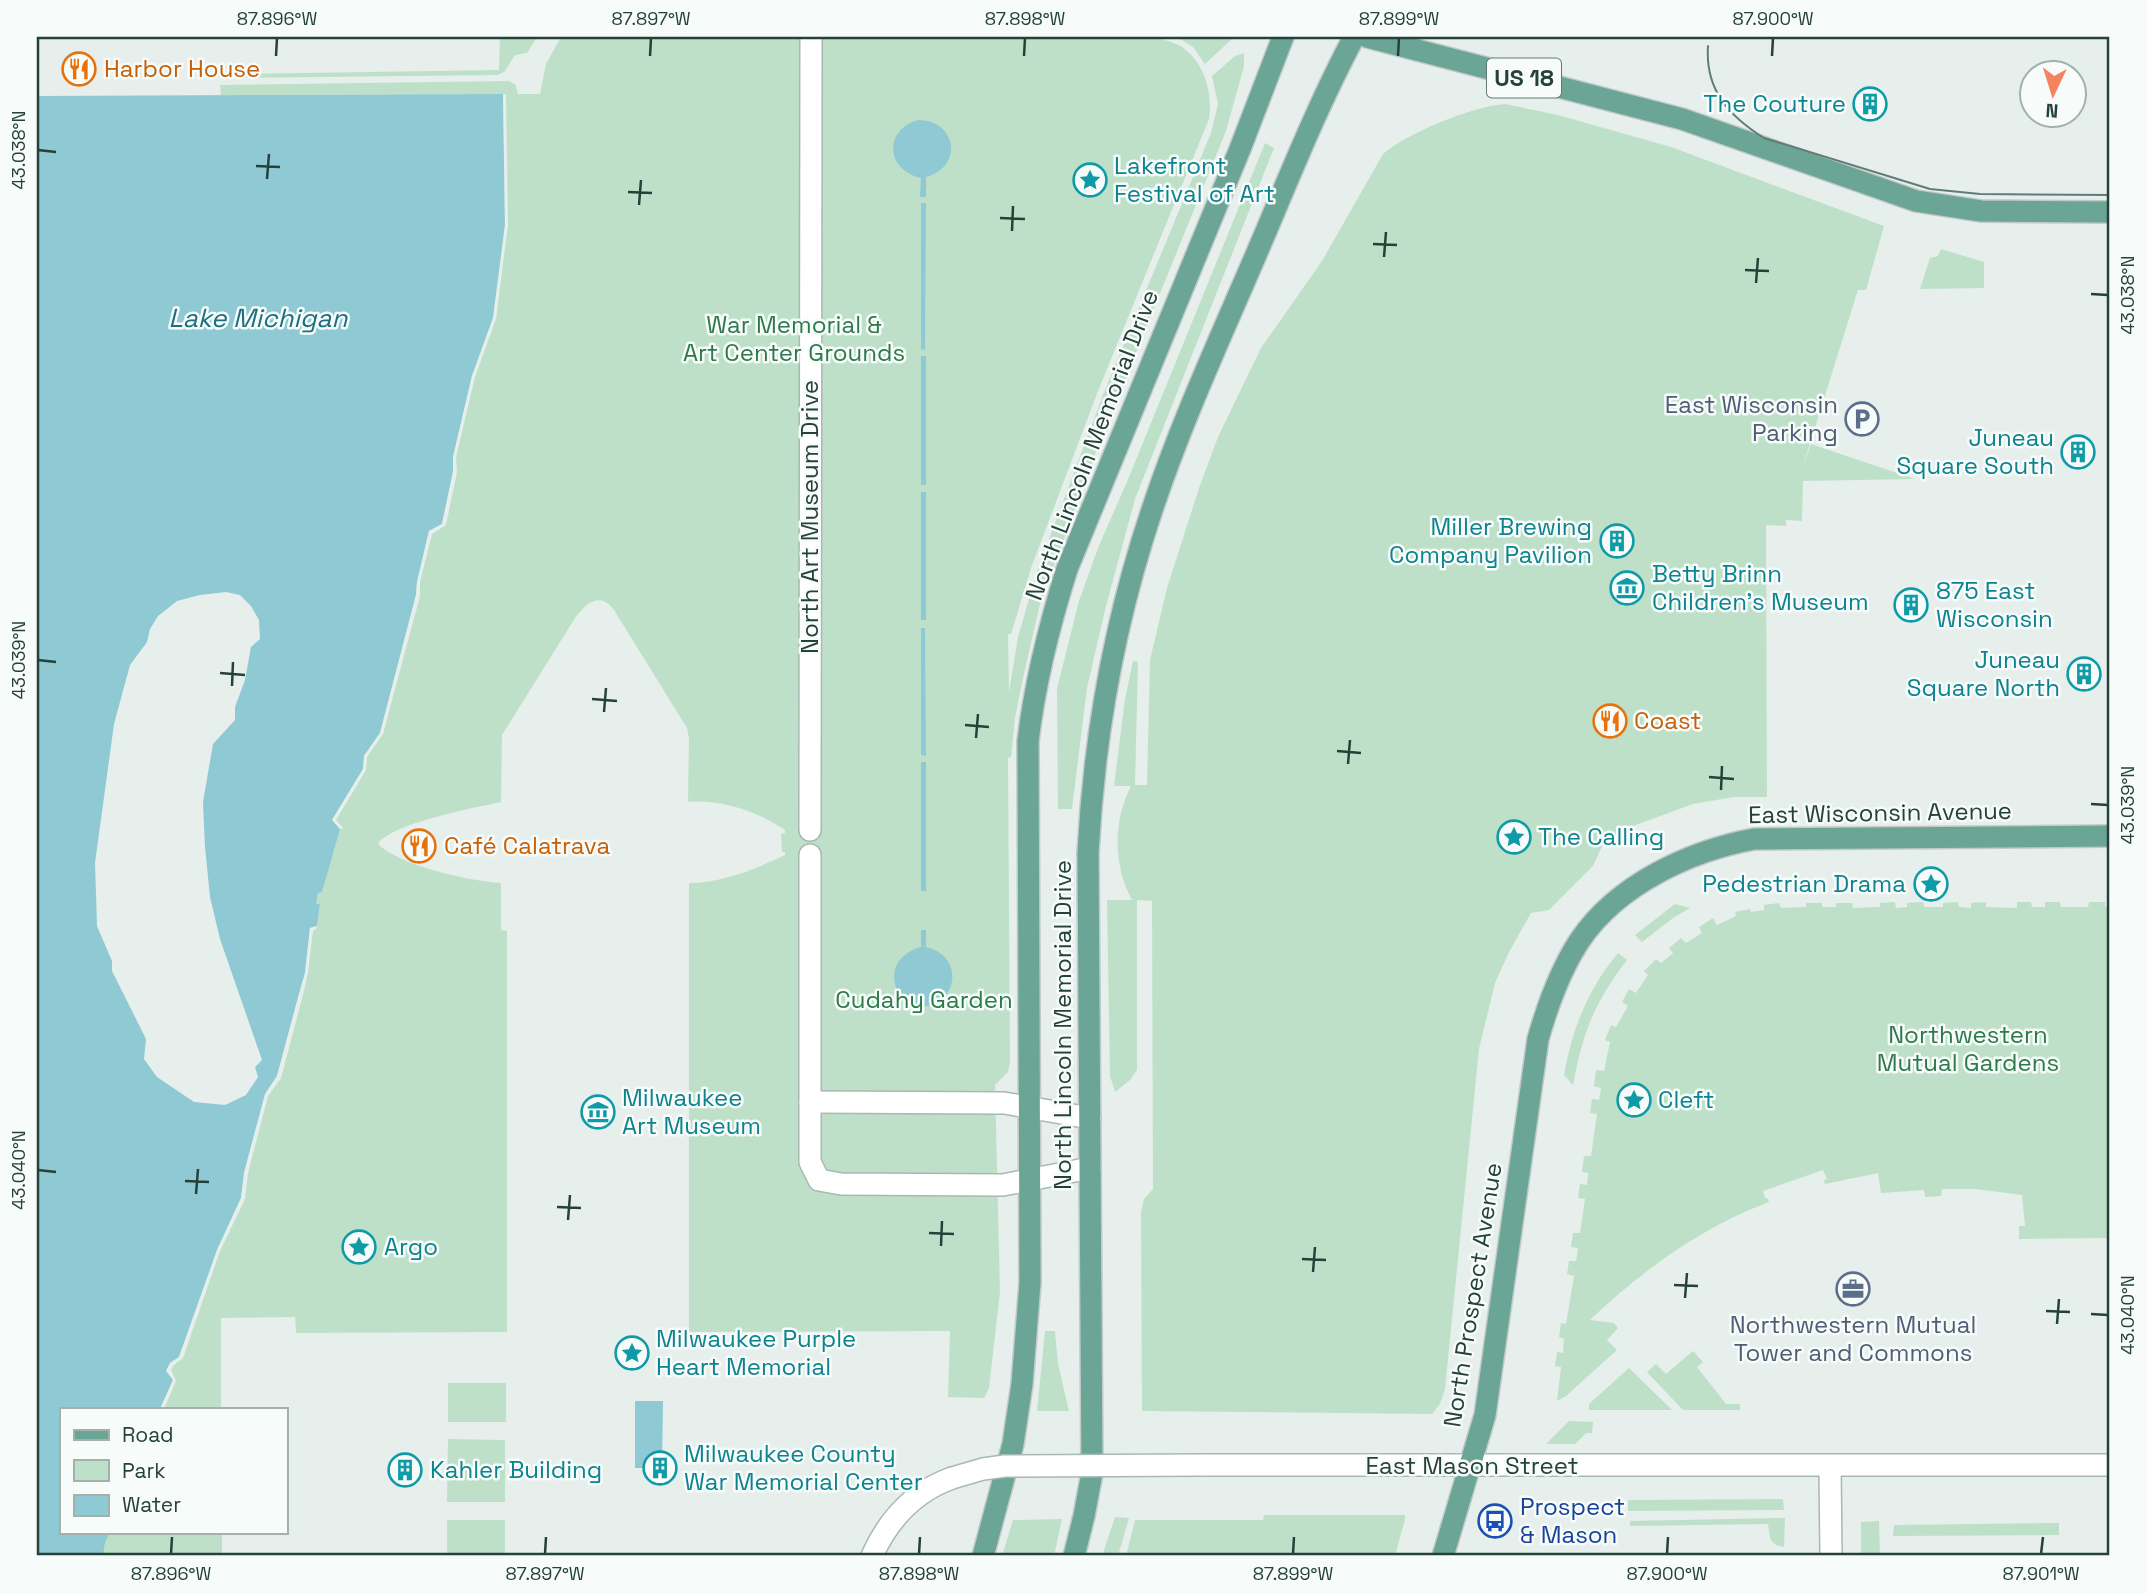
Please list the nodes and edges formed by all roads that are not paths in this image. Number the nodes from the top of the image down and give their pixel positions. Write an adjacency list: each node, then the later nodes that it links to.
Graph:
1 (811, 37): 6 (street, North Art Museum Drive)
2 (1283, 37): 11 (main road, North Lincoln Memorial Drive)
3 (1354, 37): 12 (main road, North Lincoln Memorial Drive)
4 (1367, 37): 5 (main road, US 18)
5 (2110, 212)
6 (810, 830)
7 (2110, 836): 9 (main road, East Wisconsin Avenue)
8 (810, 855): 10 (street)
9 (1538, 1039): 16 (main road, North Prospect Avenue)
10 (810, 1102): 11 (street); 14 (street)
11 (1029, 1108): 12 (street); 14 (main road, North Lincoln Memorial Drive)
12 (1090, 1118): 13 (main road, North Lincoln Memorial Drive)
13 (1090, 1168): 14 (street); 20 (main road, North Lincoln Memorial Drive)
14 (1029, 1180): 19 (main road, North Lincoln Memorial Drive)
15 (2110, 1465): 17 (street, East Mason Street)
16 (1470, 1466): 17 (street, East Mason Street); 18 (street, East Mason Street, bridge); 21 (main road, North Prospect Avenue)
17 (1830, 1466): 22 (street)
18 (872, 1556)
19 (983, 1556)
20 (1074, 1556)
21 (1443, 1556)
22 (1832, 1556)

